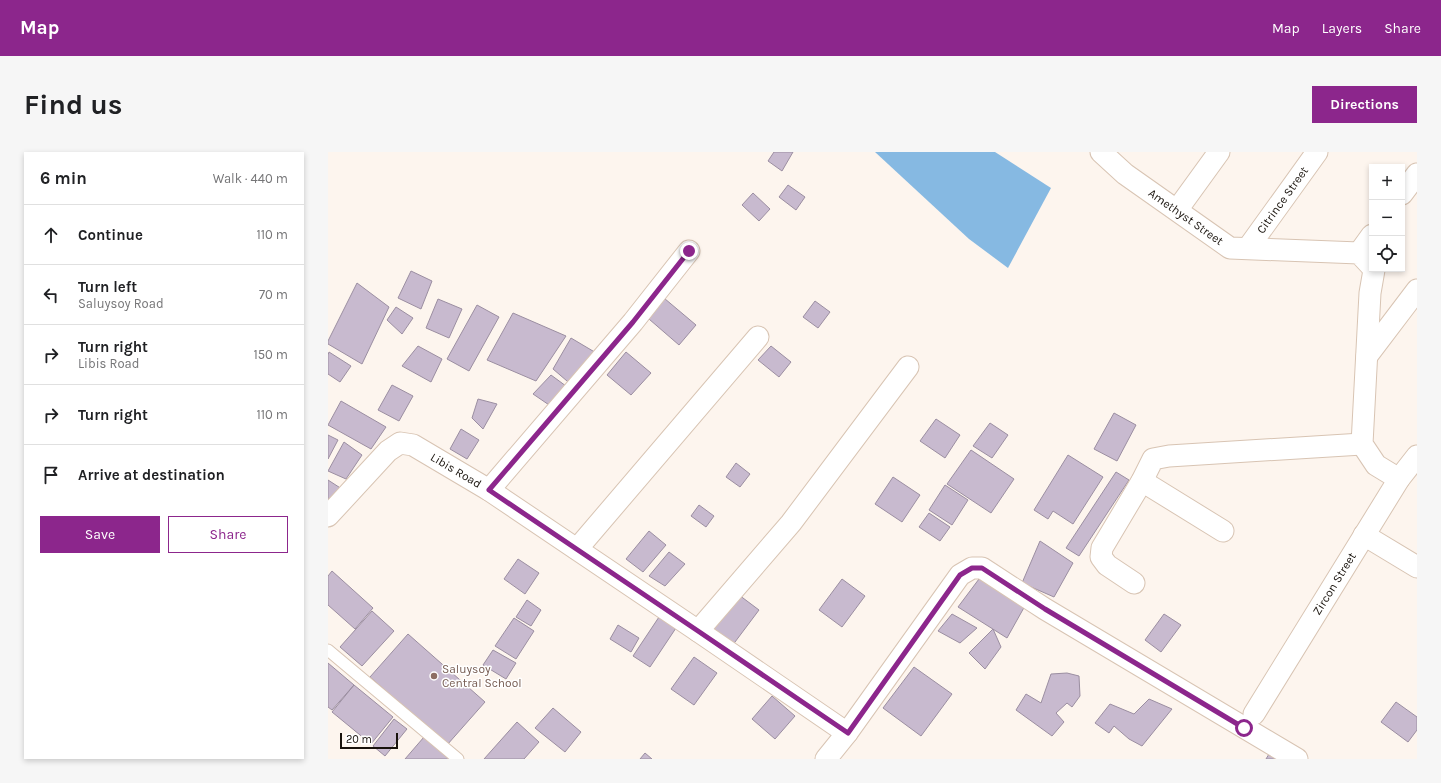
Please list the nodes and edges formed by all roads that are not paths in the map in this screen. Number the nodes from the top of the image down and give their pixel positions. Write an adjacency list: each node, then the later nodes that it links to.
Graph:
1 (1102, 152): 6 (street, Amethyst Street)
2 (1219, 152): 6 (street)
3 (1317, 152): 8 (street, Citrince Street)
4 (1417, 174): 5 (street)
5 (1405, 190)
6 (1177, 210): 8 (street, Amethyst Street)
7 (1372, 236): 10 (street)
8 (1248, 248): 10 (street, Amethyst Street)
9 (689, 251): 19 (street)
10 (1368, 263): 13 (street)
11 (1417, 290): 13 (street)
12 (758, 337): 23 (street)
13 (1366, 356): 15 (street)
14 (908, 367): 26 (street)
15 (1362, 444): 17 (street); 18 (street)
16 (1417, 456): 17 (street, Zircon Street)
17 (1399, 479): 22 (street, Zircon Street)
18 (1142, 480): 21 (street); 25 (street)
19 (489, 490): 20 (street, Libis Road); 23 (street, Libis Road)
20 (328, 516)
21 (1223, 532)
22 (1364, 535): 24 (street); 28 (street, Zircon Street)
23 (577, 549): 26 (street, Libis Road)
24 (1417, 567)
25 (1134, 583)
26 (698, 631): 29 (street, Libis Road)
27 (328, 650): 30 (lane)
28 (1254, 714)
29 (848, 733): 31 (street); 32 (street)
30 (458, 759)
31 (826, 759)
32 (1297, 759)

